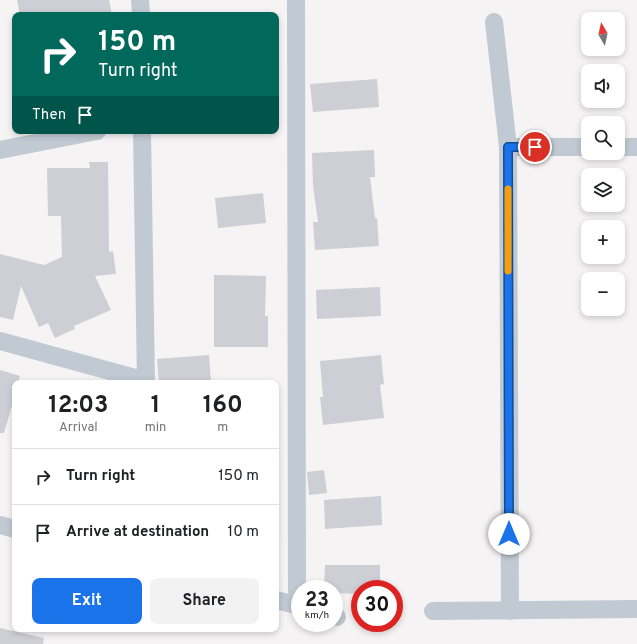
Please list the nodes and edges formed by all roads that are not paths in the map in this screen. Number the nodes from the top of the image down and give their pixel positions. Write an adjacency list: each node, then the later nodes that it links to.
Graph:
1 (140, 0): 3 (street)
2 (296, 0): 17 (street)
3 (141, 12)
4 (494, 22): 7 (street)
5 (82, 134): 11 (street)
6 (142, 134): 14 (street)
7 (508, 147): 8 (street); 22 (street)
8 (581, 147)
9 (625, 147): 10 (street)
10 (637, 147)
11 (0, 150)
12 (0, 340): 13 (street)
13 (139, 380)
14 (146, 380)
15 (0, 525): 16 (street)
16 (12, 528)
17 (298, 580)
18 (279, 601): 19 (street)
19 (291, 604)
20 (637, 609): 22 (street)
21 (433, 611): 22 (street)
22 (510, 611)

